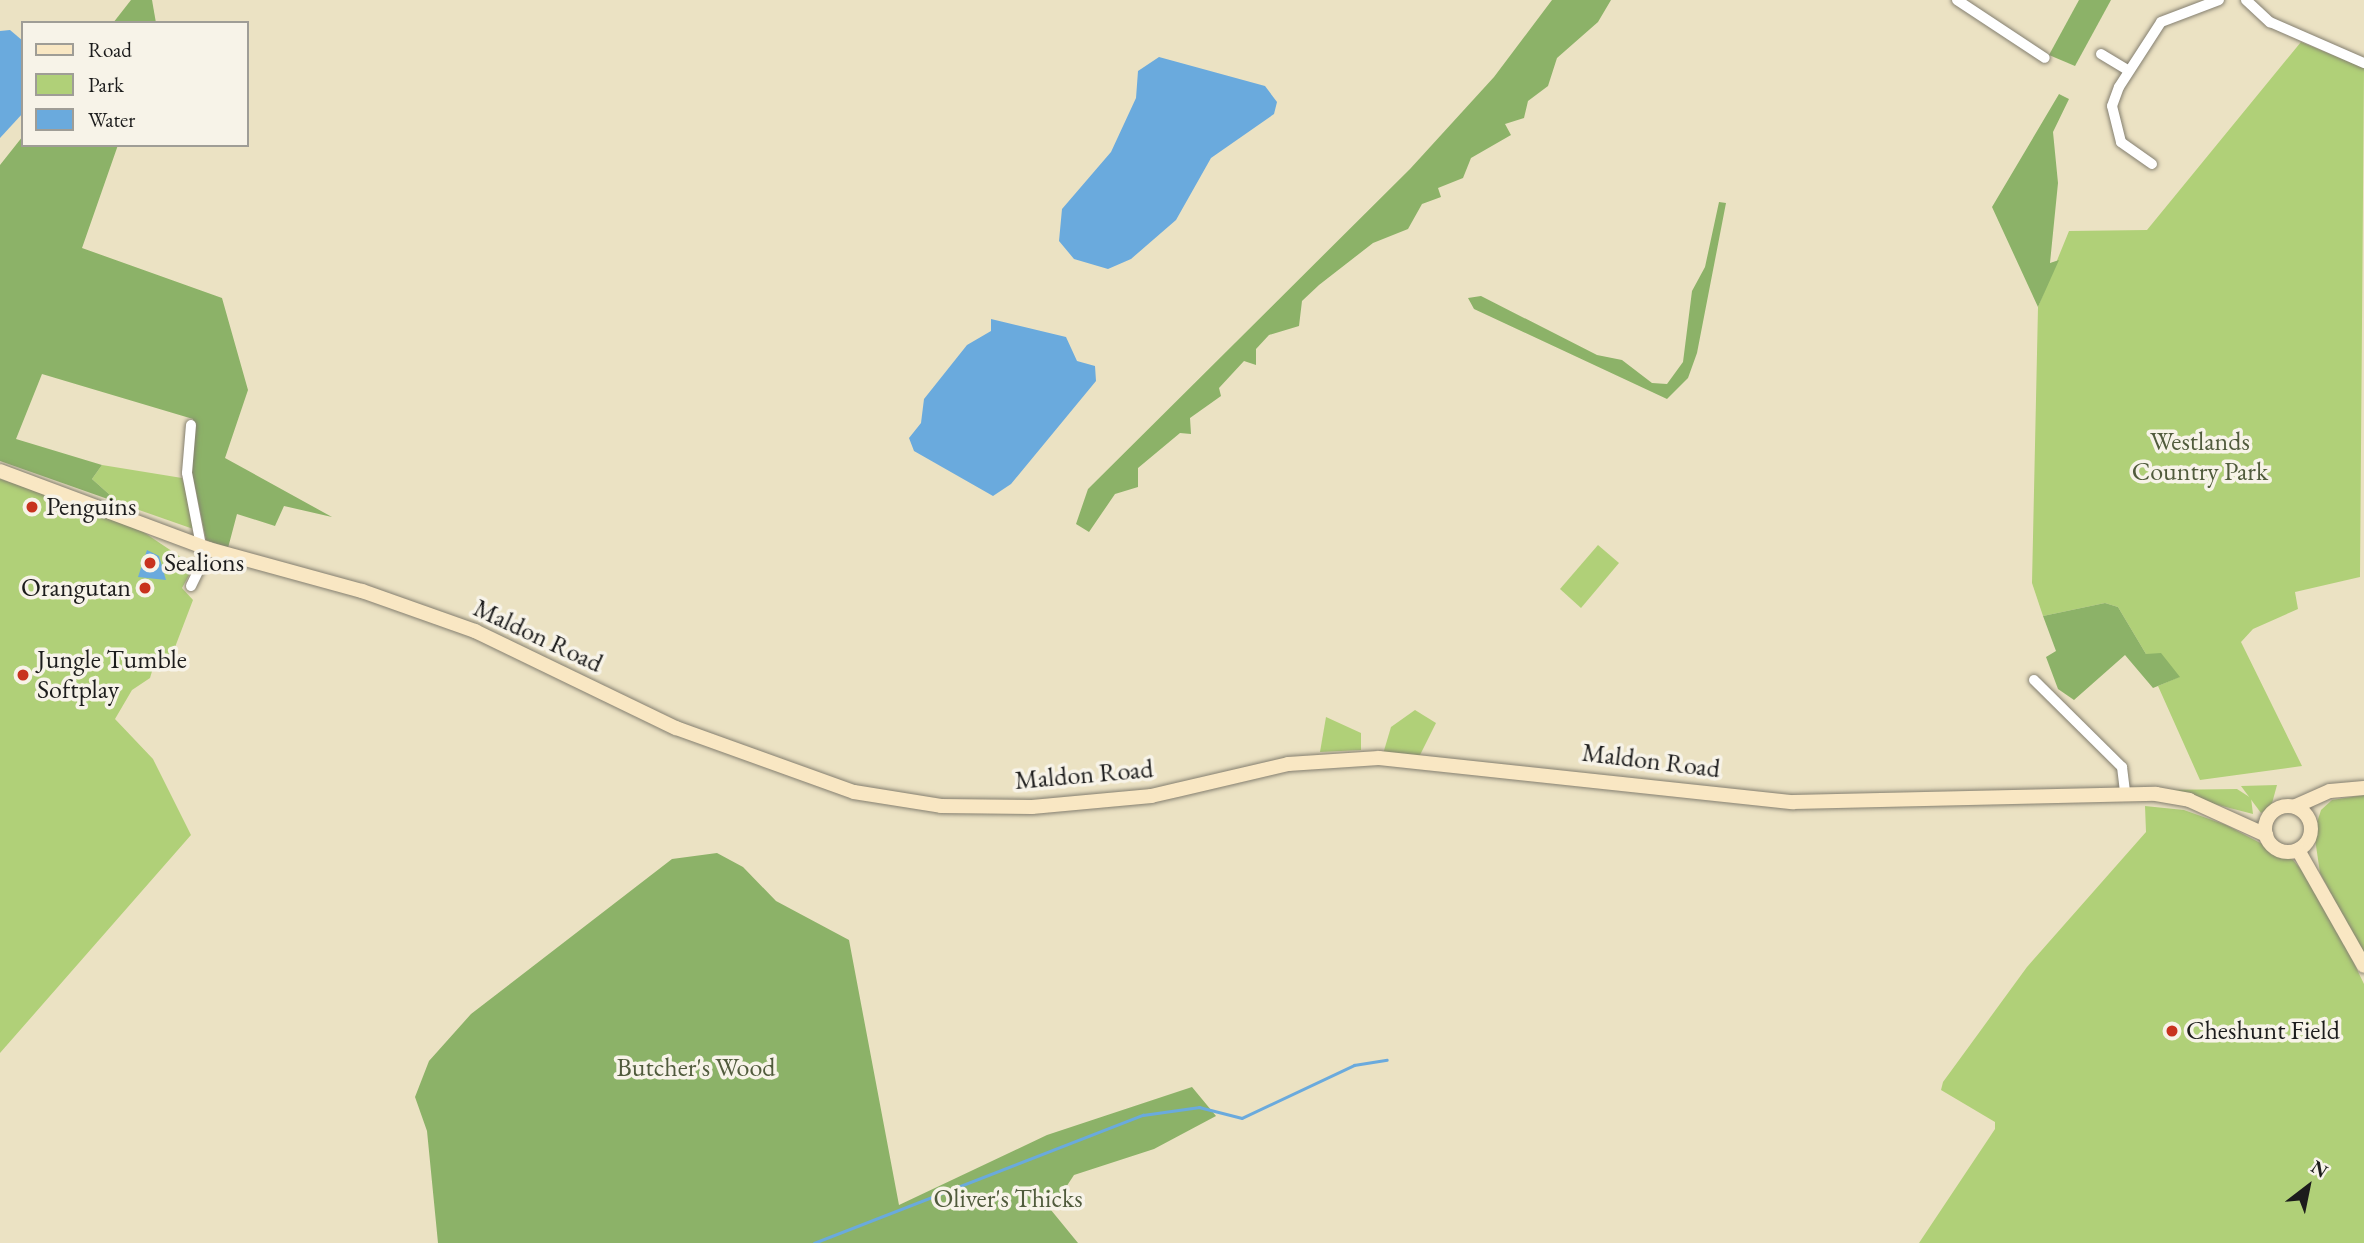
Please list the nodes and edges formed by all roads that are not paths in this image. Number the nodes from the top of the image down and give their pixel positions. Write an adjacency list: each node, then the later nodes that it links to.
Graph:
1 (1958, 0): 6 (street)
2 (2219, 0): 4 (street)
3 (2246, 0): 7 (street)
4 (2194, 3): 8 (street)
5 (2101, 54): 8 (street)
6 (2045, 58)
7 (2364, 63)
8 (2128, 70): 9 (street)
9 (2152, 164)
10 (191, 425): 12 (street)
11 (0, 471): 12 (main road, Maldon Road)
12 (205, 547): 13 (street); 17 (main road, Maldon Road)
13 (191, 586)
14 (2034, 680): 17 (street)
15 (2364, 788): 16 (main road)
16 (2343, 790): 18 (main road); 21 (main road)
17 (2125, 793): 19 (main road, Maldon Road)
18 (2296, 806): 20 (main road); 21 (main road)
19 (2225, 814): 20 (main road, Maldon Road); 22 (main road, Maldon Road)
20 (2267, 818): 22 (main road)
21 (2310, 820): 23 (main road)
22 (2266, 835): 23 (main road)
23 (2303, 845): 24 (main road)
24 (2364, 966)

